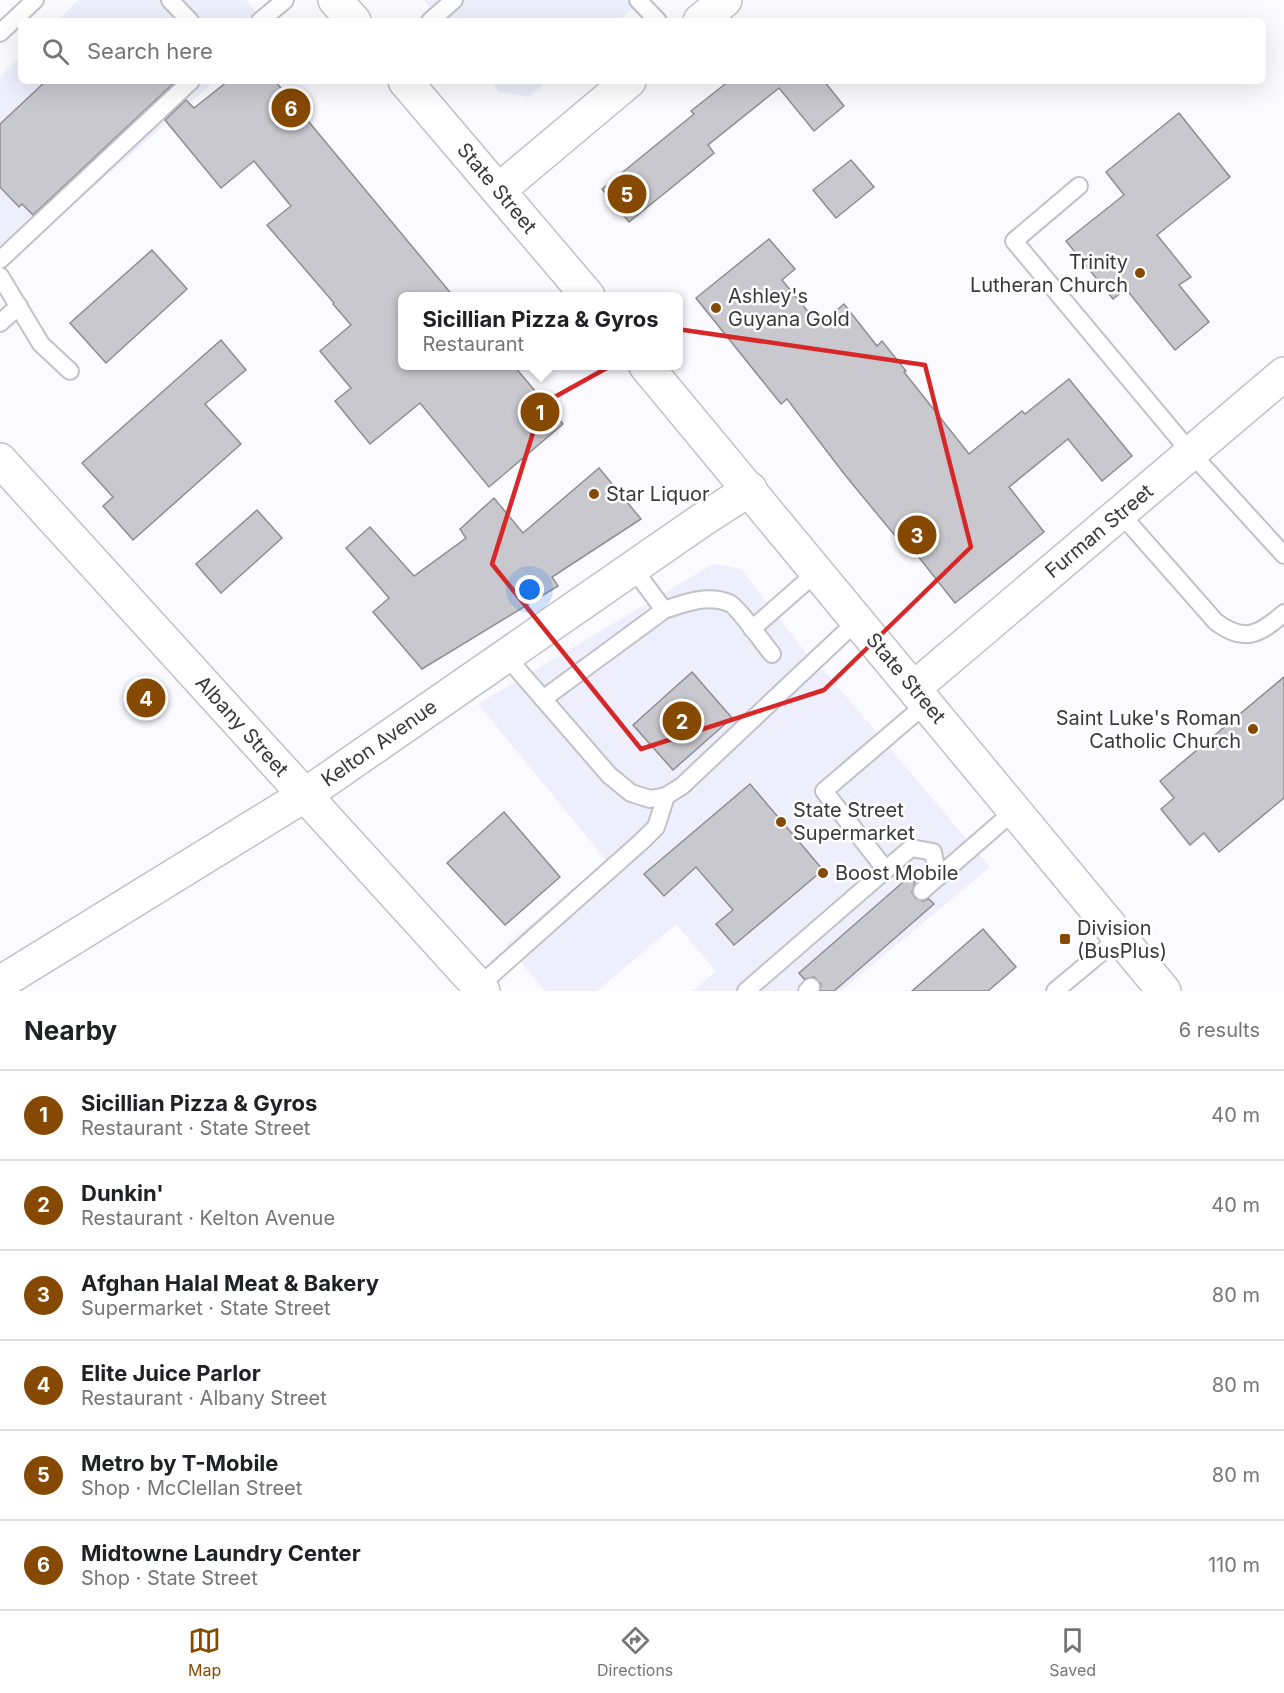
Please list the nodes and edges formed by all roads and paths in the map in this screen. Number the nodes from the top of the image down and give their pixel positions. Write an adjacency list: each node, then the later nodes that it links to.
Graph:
1 (35, 0): 14 (lane)
2 (170, 0): 8 (lane)
3 (285, 0): 9 (lane)
4 (335, 0): 10 (street)
5 (454, 0): 11 (lane)
6 (638, 0): 12 (lane)
7 (725, 0): 13 (street)
8 (187, 18)
9 (264, 18)
10 (351, 18)
11 (433, 18)
12 (655, 18)
13 (704, 18)
14 (0, 33)
15 (188, 84): 20 (lane)
16 (408, 84): 19 (street, State Street)
17 (625, 84): 19 (street)
18 (1079, 186): 28 (lane)
19 (499, 190): 22 (street, State Street)
20 (0, 260)
21 (0, 276): 23 (lane)
22 (584, 292)
23 (18, 306): 24 (lane); 26 (lane)
24 (0, 323)
25 (649, 370): 30 (street, State Street)
26 (70, 371)
27 (1284, 374): 28 (street, Furman Street)
28 (1191, 453): 31 (street, Furman Street); 32 (lane)
29 (0, 460): 43 (street, Albany Street)
30 (750, 489): 33 (street, Kelton Avenue); 34 (street, State Street)
31 (1120, 513): 36 (lane); 41 (street, Furman Street)
32 (1284, 555)
33 (633, 568): 35 (lane); 40 (street, Kelton Avenue)
34 (818, 571): 37 (street, State Street); 38 (lane)
35 (664, 610): 38 (lane); 42 (lane)
36 (1284, 613)
37 (858, 620): 41 (street, State Street); 44 (lane)
38 (752, 629): 39 (lane)
39 (772, 654)
40 (506, 656): 42 (lane); 43 (street, Kelton Avenue)
41 (921, 696): 45 (street, State Street); 46 (lane)
42 (543, 699): 44 (lane)
43 (305, 795): 50 (street, Kelton Avenue); 51 (street, Albany Street)
44 (666, 795): 51 (lane)
45 (1015, 810): 47 (lane); 49 (street, State Street)
46 (886, 870): 47 (lane); 52 (lane)
47 (938, 877): 48 (lane)
48 (922, 891)
49 (1120, 937): 53 (lane); 54 (street, State Street)
50 (0, 984)
51 (481, 989)
52 (746, 991)
53 (1055, 991)
54 (1164, 991)

